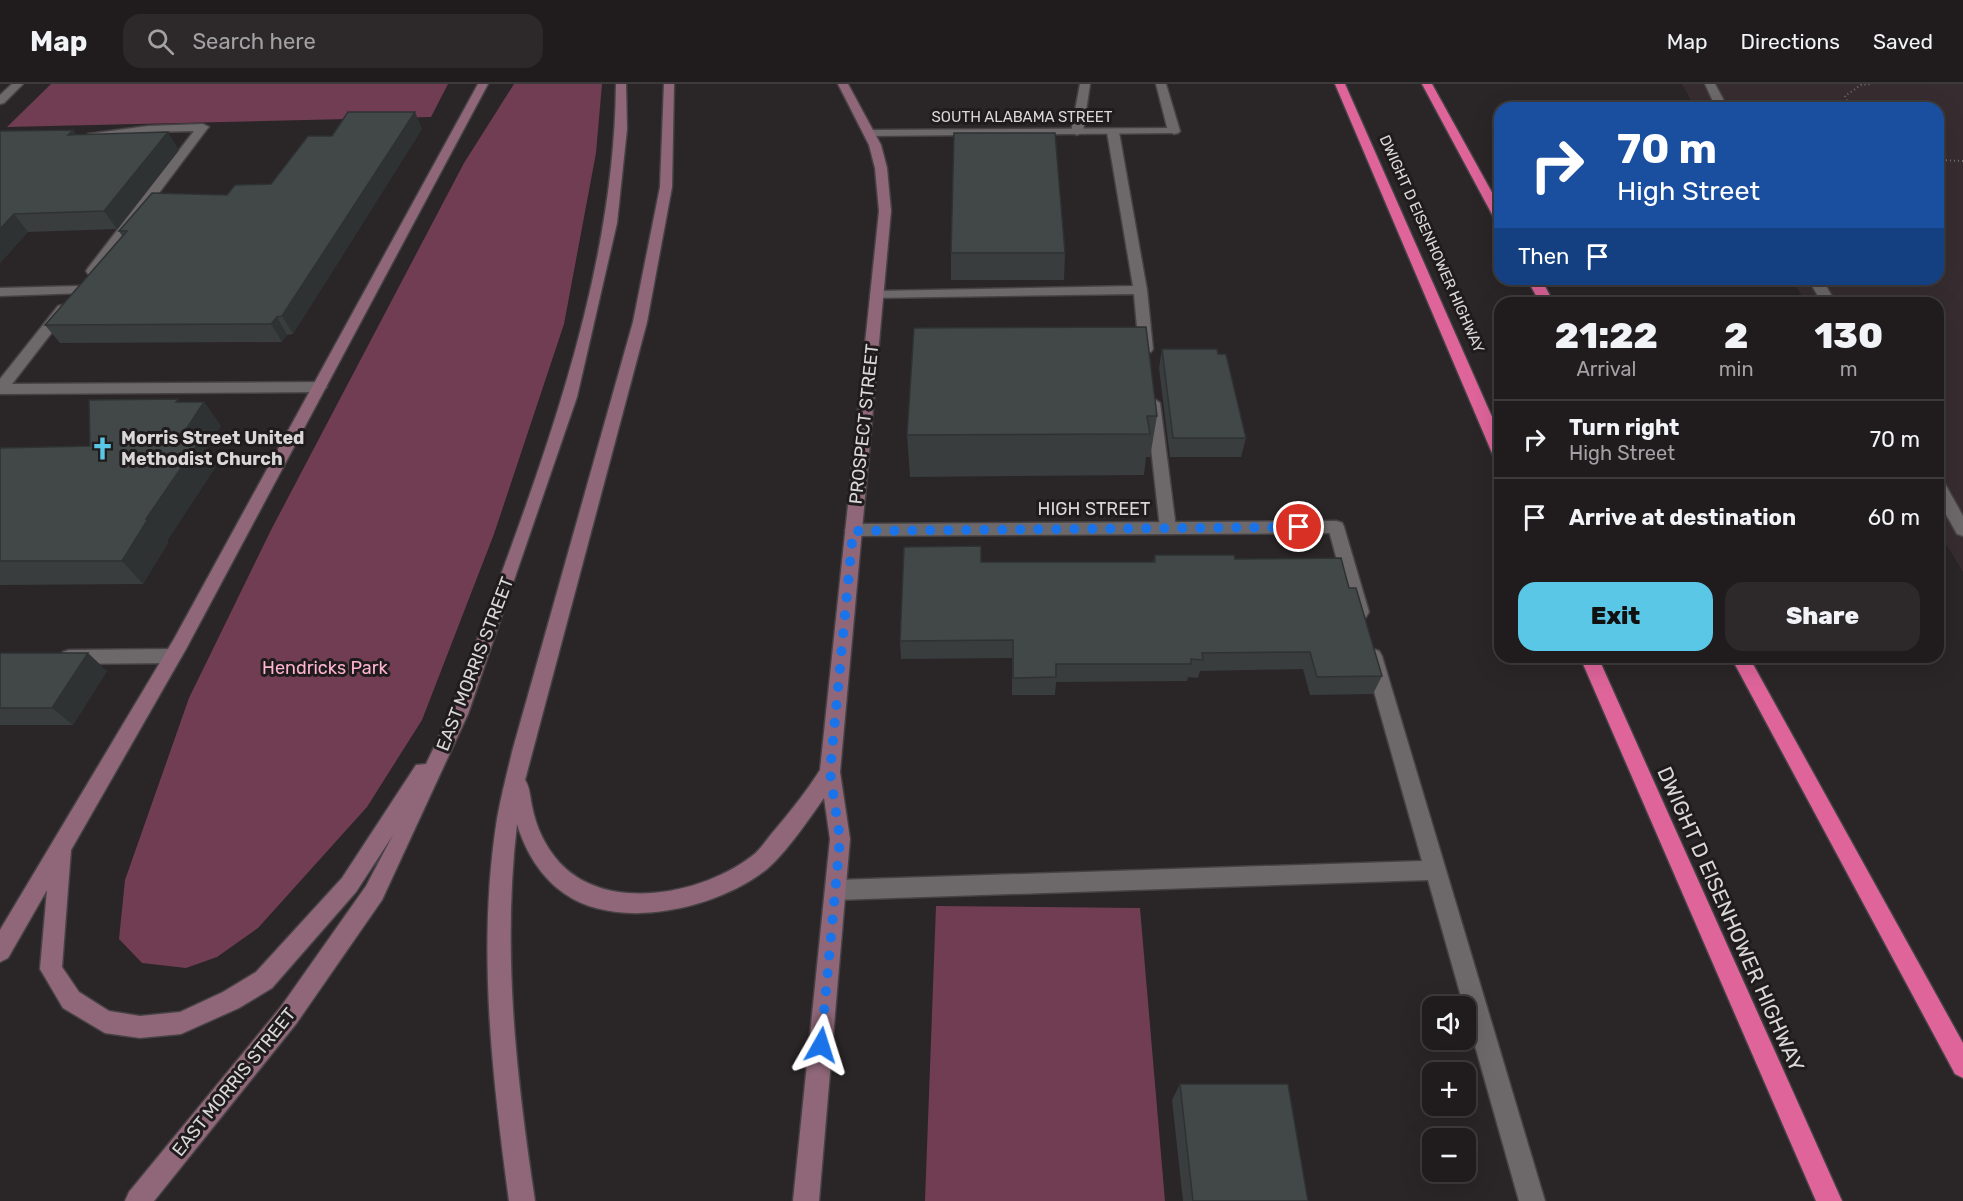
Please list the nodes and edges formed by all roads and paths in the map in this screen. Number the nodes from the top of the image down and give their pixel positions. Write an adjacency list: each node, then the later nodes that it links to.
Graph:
1 (18, 84): 12 (street)
2 (483, 84): 27 (main road)
3 (621, 84): 39 (main road, EAST MORRIS STREET)
4 (669, 84): 40 (main road)
5 (843, 84): 17 (main road, PROSPECT STREET)
6 (1085, 84): 15 (street)
7 (1161, 84): 16 (street, SOUTH ALABAMA STREET)
8 (1340, 84): 30 (highway, DWIGHT D EISENHOWER HIGHWAY)
9 (1426, 84): 21 (highway)
10 (1710, 84): 13 (street)
11 (1871, 84): 14 (path)
12 (0, 101)
13 (1719, 102)
14 (1848, 102)
15 (1077, 132): 16 (street, SOUTH ALABAMA STREET); 17 (street, SOUTH ALABAMA STREET)
16 (1113, 132): 23 (street)
17 (870, 133): 25 (main road, PROSPECT STREET)
18 (76, 137): 22 (street)
19 (1944, 160): 20 (path)
20 (1963, 162)
21 (1494, 207)
22 (79, 290): 24 (street); 28 (street)
23 (1140, 290): 25 (street); 26 (street)
24 (0, 292)
25 (877, 295): 34 (main road, PROSPECT STREET)
26 (1148, 359)
27 (321, 387): 28 (street); 35 (main road)
28 (0, 389)
29 (1151, 393): 32 (street)
30 (1494, 439)
31 (1944, 497): 33 (street)
32 (1168, 528): 34 (street, HIGH STREET); 43 (street, HIGH STREET)
33 (1963, 530)
34 (853, 531): 41 (main road, PROSPECT STREET)
35 (172, 656): 36 (street); 42 (main road)
36 (46, 657)
37 (1592, 663): 51 (highway, DWIGHT D EISENHOWER HIGHWAY)
38 (1743, 663): 46 (highway)
39 (459, 714): 42 (main road); 47 (main road, EAST MORRIS STREET)
40 (518, 771): 41 (main road); 48 (main road)
41 (830, 772): 44 (main road, PROSPECT STREET)
42 (62, 844): 45 (main road)
43 (1435, 870): 44 (street); 50 (street)
44 (836, 890): 49 (main road, PROSPECT STREET)
45 (0, 951)
46 (1963, 1066)
47 (138, 1201)
48 (522, 1201)
49 (806, 1201)
50 (1532, 1201)
51 (1829, 1201)

